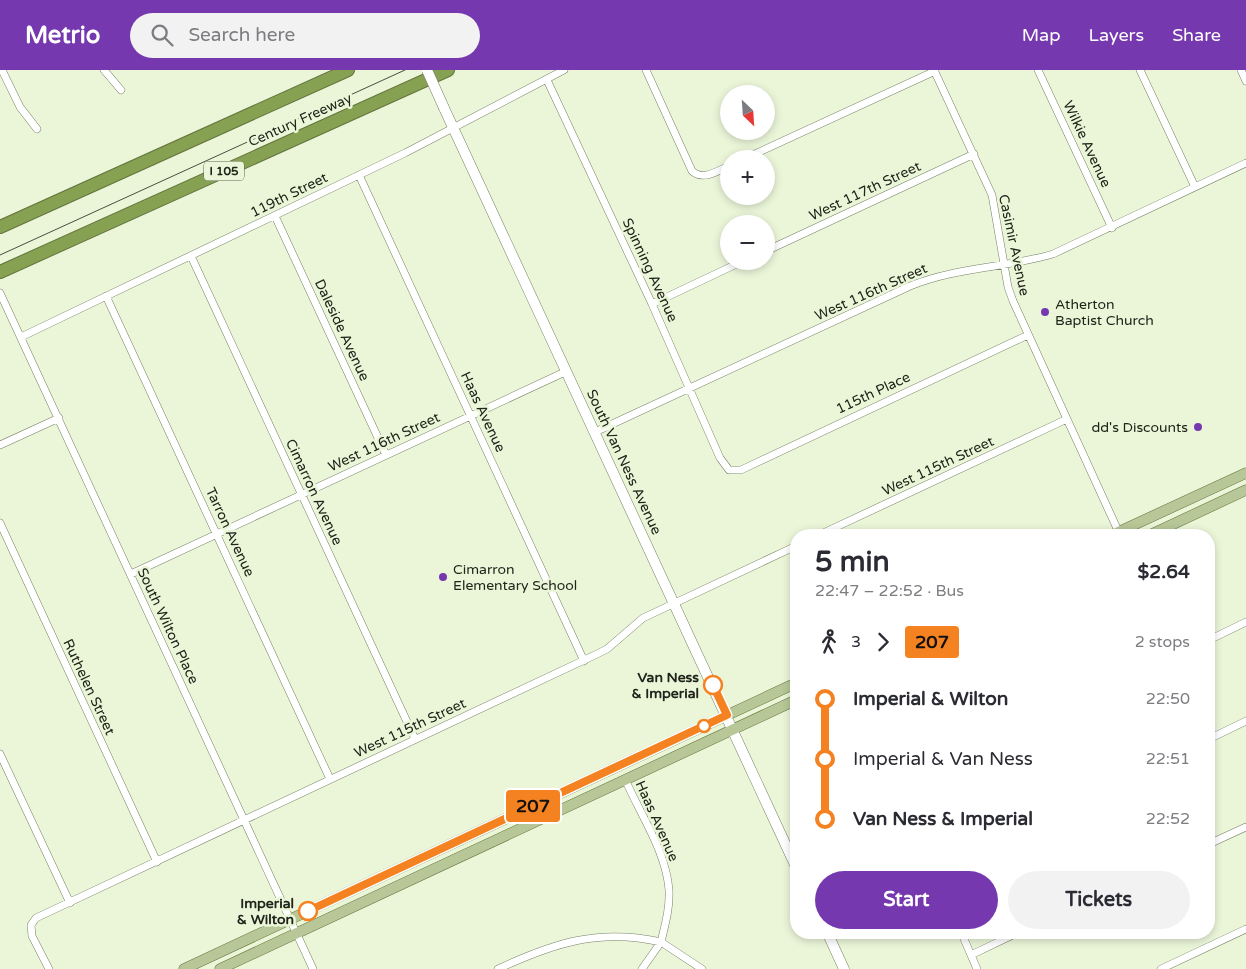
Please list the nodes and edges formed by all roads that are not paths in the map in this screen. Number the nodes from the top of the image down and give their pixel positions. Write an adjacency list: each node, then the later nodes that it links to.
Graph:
1 (2, 70): 16 (street)
2 (104, 70): 14 (street)
3 (348, 70): 24 (highway, Century Freeway)
4 (427, 70): 15 (main road, South Van Ness Avenue, bridge)
5 (448, 70): 30 (highway, Century Freeway / I 105)
6 (564, 70): 12 (street, 119th Street)
7 (646, 70): 20 (street)
8 (935, 70): 17 (street); 18 (street, Casimir Avenue)
9 (1038, 70): 25 (street, Wilkie Avenue)
10 (1140, 70): 22 (street)
11 (1241, 70): 13 (street)
12 (547, 80): 15 (street, 119th Street); 33 (street, Spinning Avenue)
13 (1246, 81)
14 (121, 90)
15 (454, 128): 21 (street, 119th Street); 36 (main road, South Van Ness Avenue)
16 (36, 129)
17 (763, 150)
18 (974, 154): 26 (street, West 117th Street); 28 (street, Casimir Avenue)
19 (1246, 163): 22 (street, West 116th Street)
20 (720, 170)
21 (359, 175): 23 (street, 119th Street); 38 (street, Haas Avenue)
22 (1195, 187): 25 (street, West 116th Street)
23 (275, 216): 27 (street, 119th Street); 43 (street, Daleside Avenue)
24 (0, 227)
25 (1112, 228): 28 (street, West 116th Street)
26 (775, 246)
27 (191, 256): 32 (street, 119th Street); 47 (street, Cimarron Avenue)
28 (1004, 264): 34 (street, Casimir Avenue); 37 (street, West 116th Street)
29 (724, 270): 33 (street)
30 (0, 272)
31 (0, 293): 35 (street, South Wilton Place)
32 (106, 296): 35 (street, 119th Street); 53 (street, Tarron Avenue)
33 (652, 304): 37 (street, Spinning Avenue)
34 (1028, 335): 40 (street, Casimir Avenue); 44 (street, 115th Place)
35 (21, 337): 39 (street, South Wilton Place)
36 (567, 371): 38 (street, West 116th Street); 41 (main road, South Van Ness Avenue)
37 (690, 387): 41 (street, West 116th Street); 44 (street, Spinning Avenue)
38 (471, 416): 43 (street, West 116th Street); 59 (street, Haas Avenue)
39 (59, 418): 42 (street); 55 (street, South Wilton Place)
40 (1067, 419): 49 (street, West 115th Street); 50 (street, Casimir Avenue)
41 (595, 432): 56 (main road, South Van Ness Avenue)
42 (0, 445)
43 (386, 455): 47 (street, West 116th Street)
44 (729, 470)
45 (1246, 473): 51 (main road)
46 (1246, 490): 52 (main road)
47 (301, 494): 53 (street, West 116th Street); 66 (street, Cimarron Avenue)
48 (0, 523): 74 (street, Ruthelen Street)
49 (832, 529)
50 (1115, 529)
51 (1128, 529)
52 (1163, 529)
53 (216, 534): 55 (street, West 116th Street); 68 (street, Tarron Avenue)
54 (790, 549): 56 (street, West 115th Street)
55 (131, 574): 70 (street, South Wilton Place)
56 (674, 602): 59 (street, West 115th Street); 62 (main road, South Van Ness Avenue)
57 (1246, 622): 58 (street)
58 (1215, 637)
59 (584, 660): 66 (street, West 115th Street)
60 (790, 686): 62 (main road)
61 (790, 703): 64 (main road)
62 (727, 715): 64 (main road, South Van Ness Avenue); 76 (main road)
63 (1246, 721): 65 (street)
64 (732, 730): 69 (main road); 73 (main road, South Van Ness Avenue)
65 (1215, 736)
66 (415, 739): 68 (street, West 115th Street)
67 (0, 754): 75 (street)
68 (330, 779): 70 (street, West 115th Street)
69 (625, 779): 78 (main road); 82 (street, Haas Avenue)
70 (244, 821): 74 (street, West 115th Street); 76 (street, South Wilton Place)
71 (1246, 827): 72 (street)
72 (1215, 841)
73 (790, 854)
74 (157, 862): 75 (street, West 115th Street)
75 (70, 903): 84 (street, West 115th Street)
76 (290, 920): 78 (street, South Wilton Place); 85 (main road)
77 (1246, 929): 93 (street)
78 (297, 933): 86 (main road); 87 (street, South Wilton Place)
79 (830, 939): 91 (main road)
80 (964, 939): 83 (street)
81 (1004, 939): 83 (street)
82 (661, 942): 88 (street); 89 (street); 90 (street)
83 (971, 954): 92 (street)
84 (48, 969)
85 (184, 969)
86 (220, 969)
87 (313, 969)
88 (498, 969)
89 (642, 969)
90 (702, 969)
91 (844, 969)
92 (978, 969)
93 (1161, 969)

